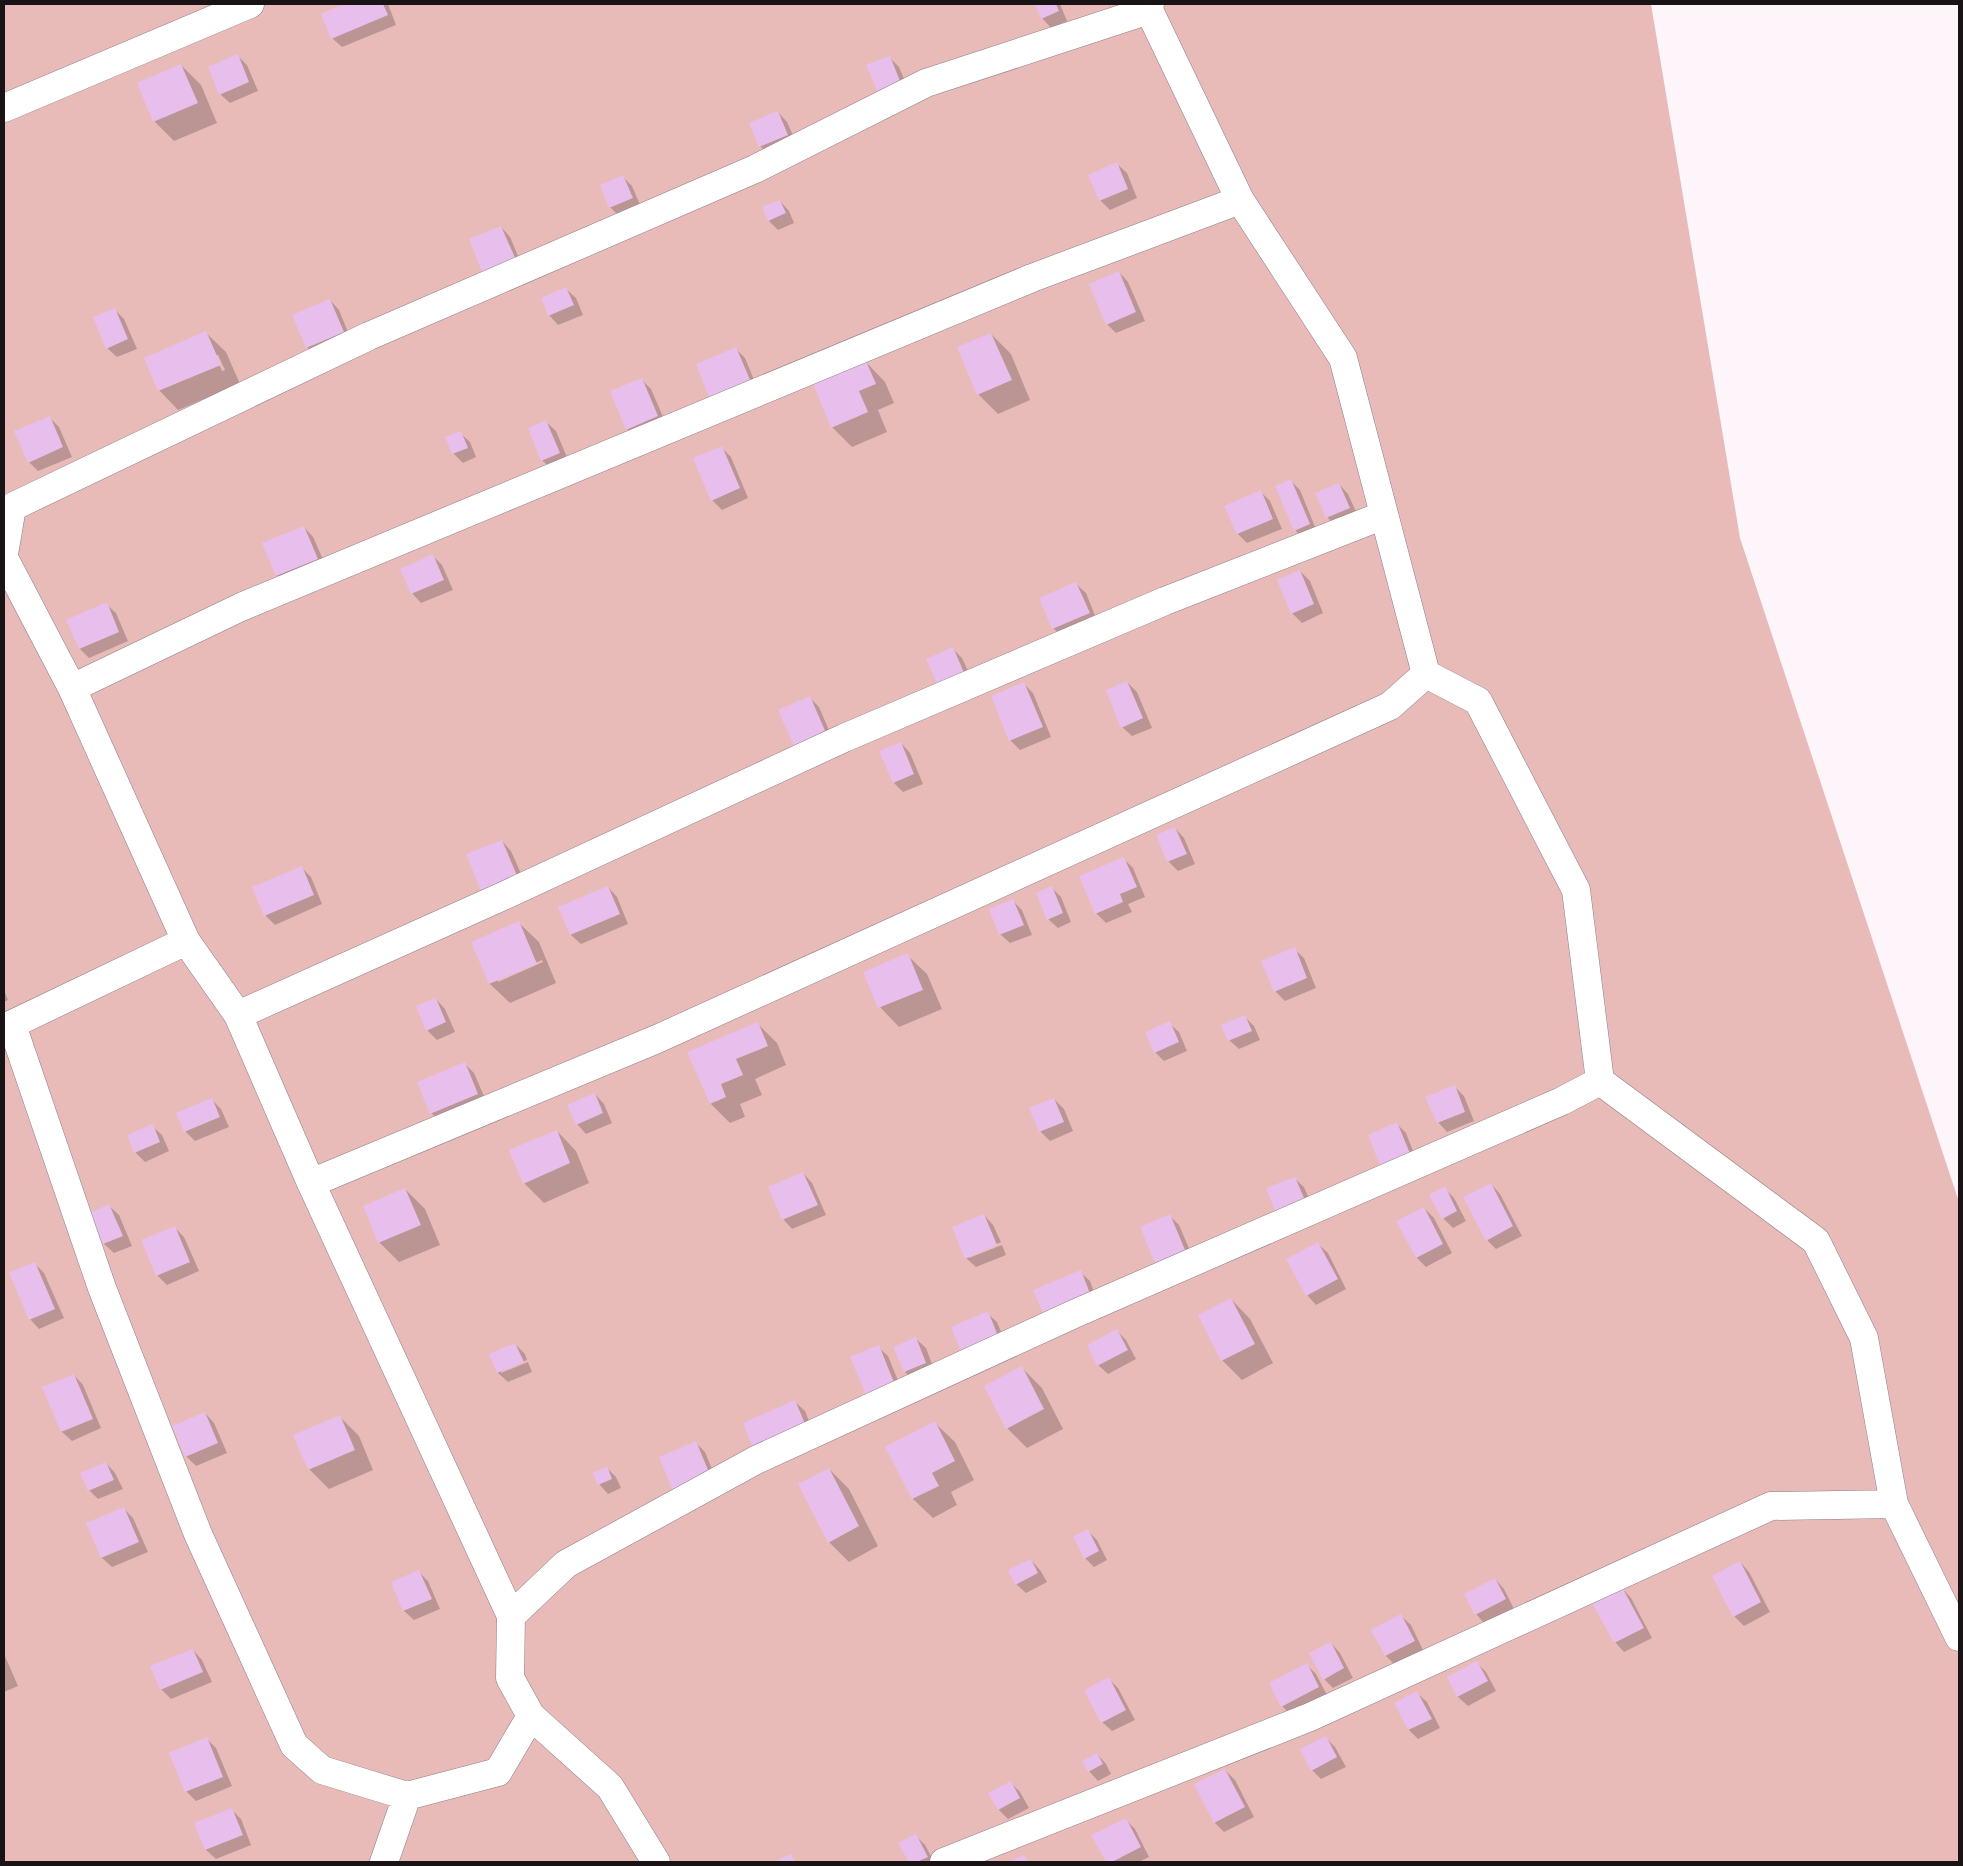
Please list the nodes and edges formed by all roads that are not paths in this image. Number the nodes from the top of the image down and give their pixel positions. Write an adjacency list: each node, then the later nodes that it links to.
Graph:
1 (250, 4): 3 (lane)
2 (1150, 7): 4 (lane); 6 (lane)
3 (4, 108)
4 (1240, 200): 5 (lane); 8 (lane)
5 (1384, 514): 7 (lane); 10 (lane)
6 (4, 556): 8 (lane)
7 (1426, 674): 12 (lane); 13 (lane)
8 (72, 688): 9 (lane)
9 (186, 941): 10 (lane); 11 (lane)
10 (238, 1015): 13 (lane)
11 (8, 1027): 18 (lane)
12 (1600, 1081): 14 (lane); 15 (lane)
13 (311, 1183): 15 (lane)
14 (1894, 1504): 16 (lane); 21 (lane)
15 (511, 1616): 17 (lane)
16 (1959, 1637)
17 (531, 1716): 18 (lane); 20 (lane)
18 (407, 1796): 19 (lane)
19 (384, 1862)
20 (656, 1862)
21 (944, 1862)

